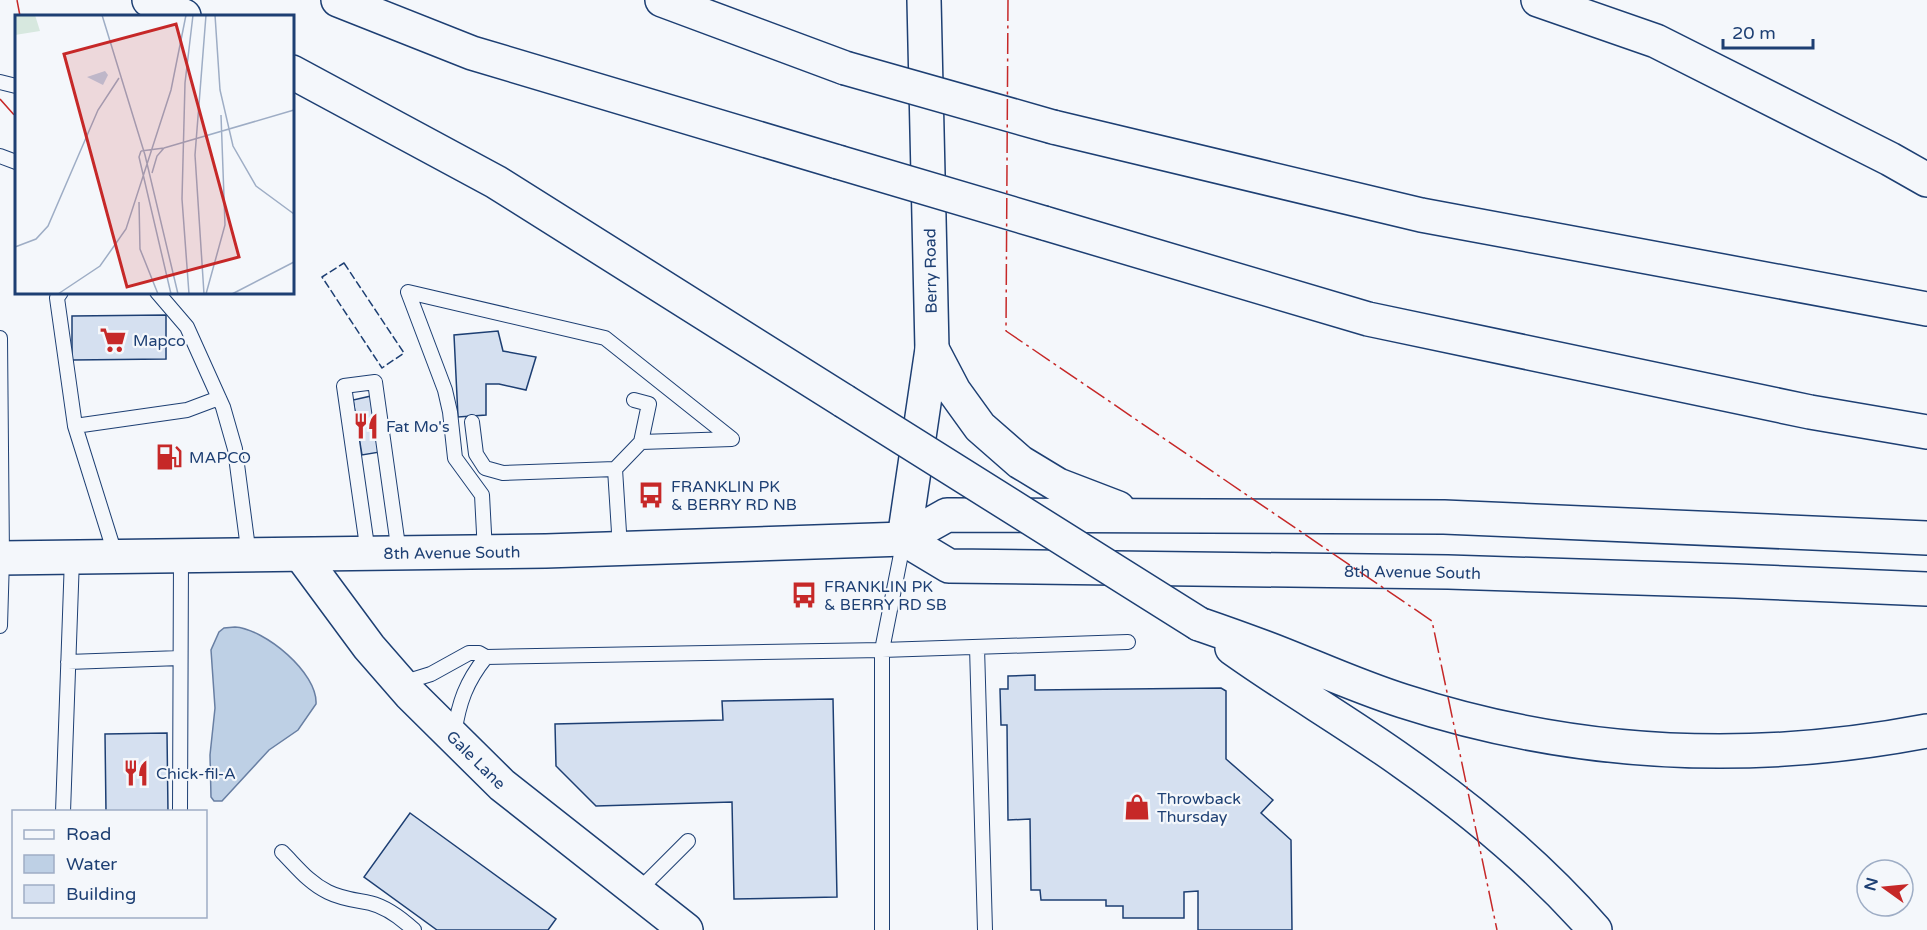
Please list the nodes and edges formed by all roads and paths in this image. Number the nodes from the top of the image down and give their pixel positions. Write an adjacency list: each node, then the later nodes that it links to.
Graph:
1 (149, 0): 6 (main road)
2 (338, 0): 22 (main road, bridge)
3 (662, 0): 15 (main road, bridge)
4 (924, 0): 17 (main road, Berry Road)
5 (1538, 0): 12 (main road)
6 (182, 15)
7 (294, 73): 38 (main road, bridge)
8 (0, 82): 9 (lane)
9 (15, 87)
10 (0, 156): 11 (lane)
11 (15, 162)
12 (1927, 180)
13 (60, 294): 21 (lane)
14 (159, 294): 18 (lane)
15 (1927, 309)
16 (0, 338): 35 (lane)
17 (932, 349): 25 (main road); 27 (main road, Berry Road)
18 (219, 398): 21 (lane); 33 (lane)
19 (634, 400): 23 (lane)
20 (472, 422): 24 (lane)
21 (75, 426): 34 (lane)
22 (1927, 432)
23 (640, 442): 24 (lane); 29 (lane)
24 (615, 469): 28 (lane)
25 (1136, 516): 26 (main road, 8th Avenue South); 27 (main road, 8th Avenue South)
26 (1927, 538)
27 (904, 539): 28 (main road, 8th Avenue South); 37 (main road, 8th Avenue South); 42 (lane)
28 (620, 548): 29 (main road, 8th Avenue South)
29 (485, 552): 30 (main road, 8th Avenue South)
30 (384, 554): 30 (lane); 31 (main road, 8th Avenue South)
31 (301, 555): 33 (main road, 8th Avenue South); 46 (main road, Gale Lane)
32 (181, 556): 33 (main road, 8th Avenue South); 34 (main road, 8th Avenue South); 44 (lane)
33 (249, 556)
34 (116, 557): 36 (main road, 8th Avenue South)
35 (1, 558): 36 (main road, 8th Avenue South); 39 (lane)
36 (72, 558): 45 (lane)
37 (1927, 590)
38 (1199, 624): 47 (main road); 58 (main road)
39 (0, 626)
40 (1128, 642): 41 (lane)
41 (977, 646): 42 (lane); 57 (lane)
42 (882, 650): 43 (lane); 56 (lane)
43 (486, 657): 46 (lane); 48 (lane)
44 (180, 658): 45 (lane); 50 (lane)
45 (68, 662): 49 (lane)
46 (401, 683): 48 (main road, Gale Lane)
47 (1927, 731)
48 (453, 736): 53 (main road, Gale Lane)
49 (63, 810)
50 (180, 810)
51 (688, 841): 53 (lane)
52 (282, 852): 54 (lane)
53 (637, 892): 55 (main road, Gale Lane)
54 (414, 930)
55 (686, 930)
56 (882, 930)
57 (985, 930)
58 (1595, 930)

